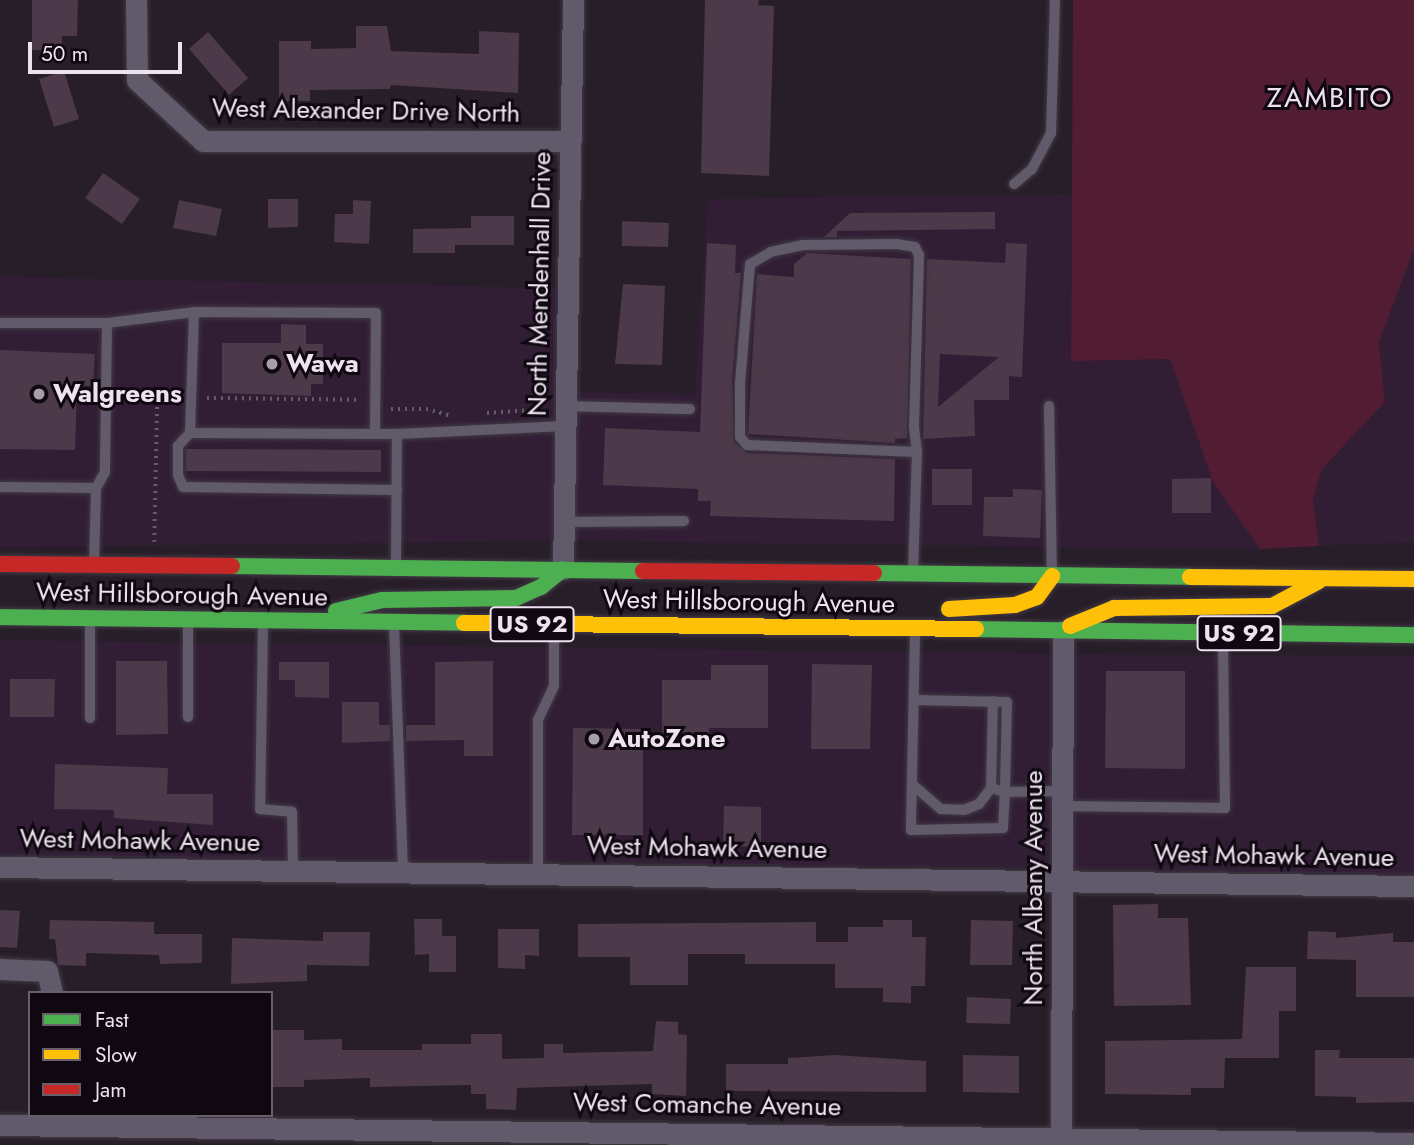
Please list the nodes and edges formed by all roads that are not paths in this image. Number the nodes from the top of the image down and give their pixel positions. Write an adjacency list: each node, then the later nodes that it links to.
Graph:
1 (136, 0): 4 (street, West Alexander Drive North)
2 (573, 0): 4 (street, North Mendenhall Drive)
3 (1055, 0): 5 (lane)
4 (570, 141): 11 (street, North Mendenhall Drive)
5 (1014, 184)
6 (194, 312): 8 (lane); 12 (lane); 13 (lane)
7 (0, 323): 8 (lane)
8 (107, 323): 17 (lane)
9 (1049, 406): 26 (lane)
10 (690, 409): 11 (lane)
11 (565, 416): 14 (lane); 20 (street, North Mendenhall Drive)
12 (190, 433): 13 (lane); 18 (lane)
13 (375, 434): 14 (lane)
14 (397, 434): 18 (lane)
15 (917, 452): 15 (lane); 25 (lane)
16 (0, 487): 17 (lane)
17 (96, 488): 22 (lane)
18 (397, 490): 23 (lane)
19 (684, 521): 20 (lane)
20 (564, 522): 24 (street, North Mendenhall Drive)
21 (0, 564): 22 (main road, West Hillsborough Avenue / US 92)
22 (94, 565): 23 (main road, West Hillsborough Avenue / US 92)
23 (396, 568): 24 (main road, West Hillsborough Avenue / US 92)
24 (563, 569): 25 (main road, West Hillsborough Avenue / US 92); 34 (main road)
25 (913, 575): 26 (main road, West Hillsborough Avenue / US 92)
26 (1052, 576): 28 (main road, West Hillsborough Avenue / US 92); 37 (main road)
27 (1414, 579): 28 (main road, West Hillsborough Avenue / US 92)
28 (1321, 580): 39 (main road)
29 (0, 617): 30 (main road, West Hillsborough Avenue / US 92)
30 (90, 618): 32 (main road, West Hillsborough Avenue / US 92); 46 (lane)
31 (1391, 619): 41 (main road)
32 (188, 620): 33 (main road, West Hillsborough Avenue / US 92); 45 (lane)
33 (263, 621): 34 (main road, West Hillsborough Avenue / US 92); 52 (lane)
34 (312, 622): 35 (main road, West Hillsborough Avenue / US 92)
35 (394, 623): 36 (main road, West Hillsborough Avenue / US 92); 53 (lane)
36 (554, 625): 37 (main road, West Hillsborough Avenue / US 92); 54 (lane)
37 (853, 628): 38 (main road, West Hillsborough Avenue / US 92)
38 (915, 629): 39 (main road, West Hillsborough Avenue / US 92); 43 (lane)
39 (1063, 631): 40 (main road, West Hillsborough Avenue / US 92); 50 (street, North Albany Avenue)
40 (1223, 633): 41 (main road, West Hillsborough Avenue / US 92); 50 (lane)
41 (1358, 634): 42 (main road, West Hillsborough Avenue / US 92)
42 (1414, 635)
43 (914, 700): 44 (lane); 47 (lane)
44 (993, 701): 48 (lane); 49 (lane)
45 (188, 717)
46 (90, 718)
47 (912, 784): 48 (lane); 49 (lane)
48 (990, 789): 49 (lane)
49 (1005, 792): 50 (lane)
50 (1062, 799): 55 (street, North Albany Avenue)
51 (0, 867): 52 (street, West Mohawk Avenue)
52 (293, 871): 53 (street, West Mohawk Avenue)
53 (402, 873): 54 (street, West Mohawk Avenue)
54 (538, 874): 55 (street, West Mohawk Avenue)
55 (1061, 880): 56 (street, West Mohawk Avenue); 61 (street, North Albany Avenue)
56 (1414, 886)
57 (0, 969): 58 (street)
58 (52, 991)
59 (65, 1120): 60 (street, West Comanche Avenue); 61 (street, West Comanche Avenue)
60 (0, 1125)
61 (1062, 1142): 62 (street, West Comanche Avenue)
62 (1414, 1143)

